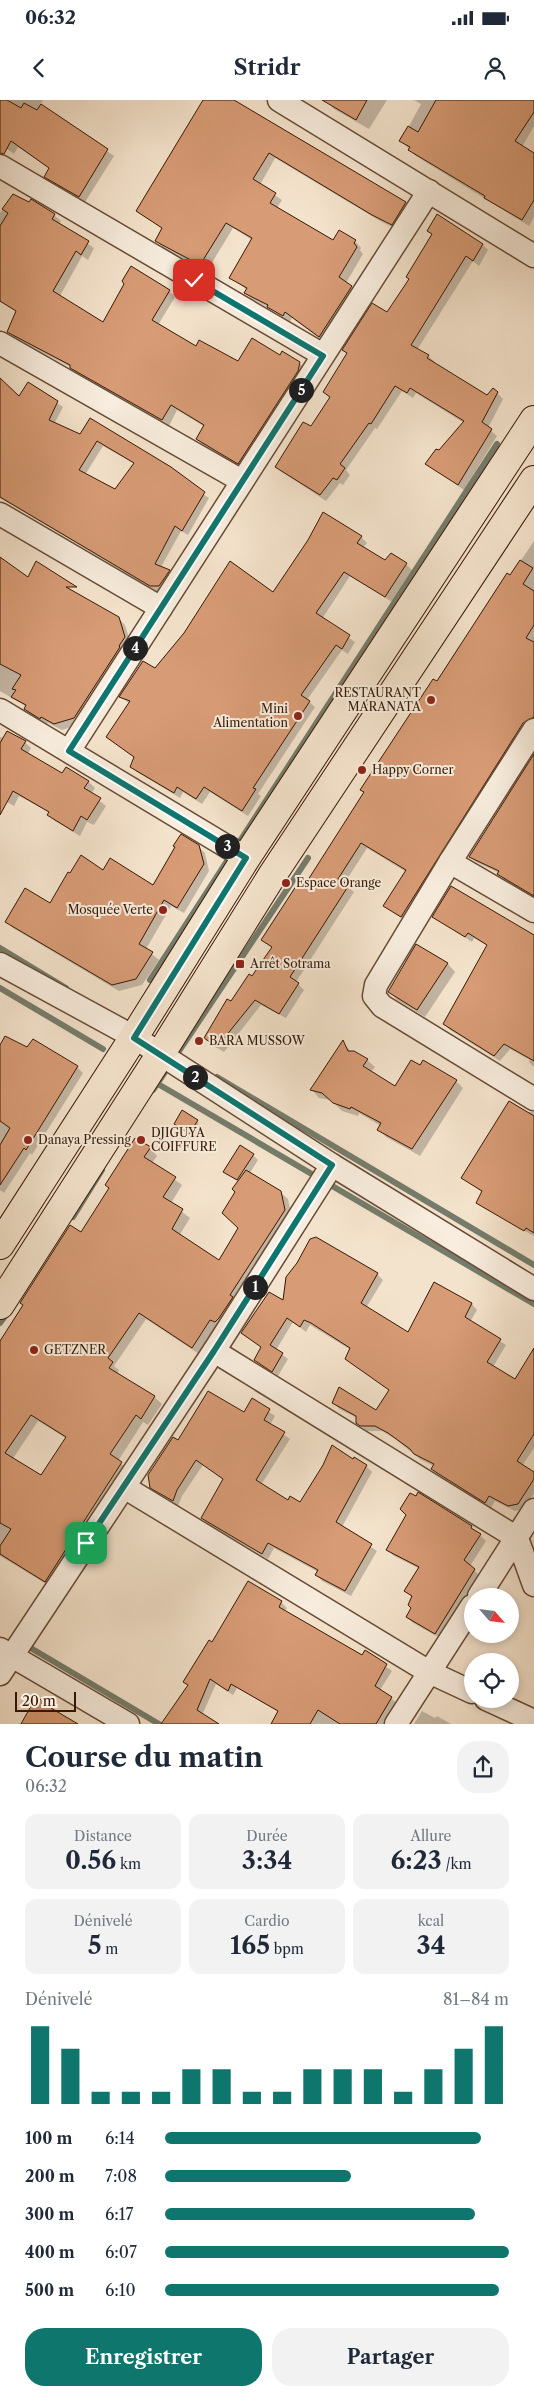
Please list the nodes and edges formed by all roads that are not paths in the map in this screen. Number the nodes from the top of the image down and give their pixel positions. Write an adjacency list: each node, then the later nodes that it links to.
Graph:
1 (279, 100): 3 (street)
2 (0, 166): 6 (street)
3 (429, 192): 4 (street); 6 (street)
4 (534, 256)
5 (0, 343): 9 (street)
6 (323, 356): 9 (street)
7 (534, 420): 15 (main road)
8 (534, 480): 20 (main road)
9 (242, 481): 11 (street)
10 (0, 514): 11 (street)
11 (161, 608): 14 (street)
12 (0, 710): 14 (street)
13 (534, 732): 16 (street)
14 (69, 751): 15 (street)
15 (246, 858): 19 (main road)
16 (450, 862): 17 (street); 21 (street)
17 (534, 911)
18 (0, 964): 19 (street)
19 (134, 1038): 20 (street); 23 (main road)
20 (160, 1055): 22 (street); 25 (main road)
21 (534, 1099)
22 (332, 1165): 24 (street); 26 (street)
23 (0, 1245)
24 (534, 1289)
25 (0, 1304)
26 (214, 1351): 27 (street); 29 (street)
27 (124, 1487): 33 (street); 34 (street)
28 (534, 1510): 29 (street)
29 (517, 1538): 30 (street); 31 (street)
30 (534, 1584)
31 (484, 1588)
32 (464, 1618): 34 (street)
33 (4, 1659): 38 (street)
34 (429, 1672): 35 (street); 39 (street)
35 (464, 1688)
36 (506, 1708): 37 (street)
37 (534, 1721)
38 (128, 1724)
39 (396, 1724)

